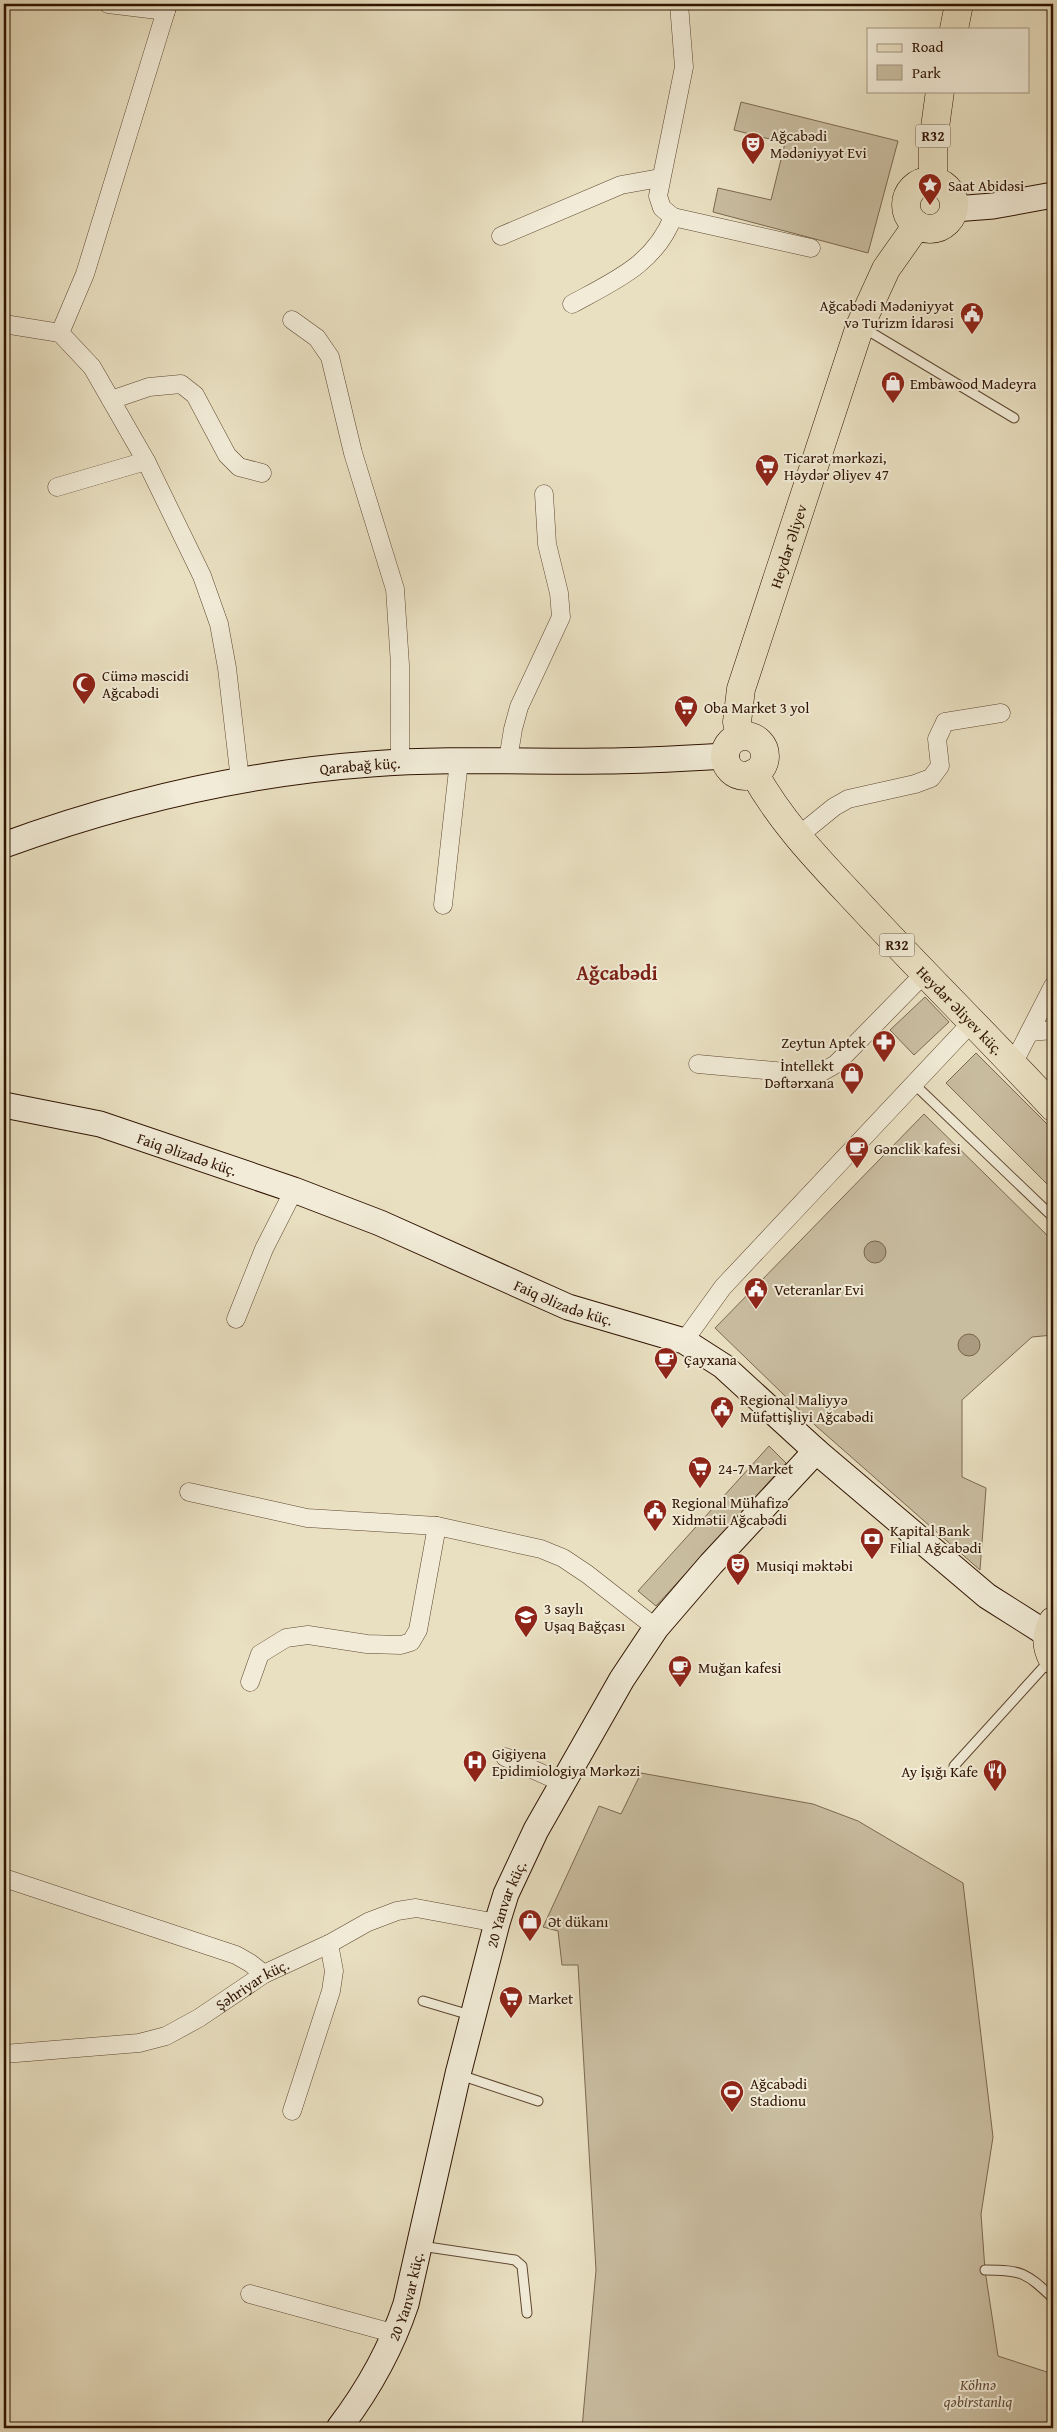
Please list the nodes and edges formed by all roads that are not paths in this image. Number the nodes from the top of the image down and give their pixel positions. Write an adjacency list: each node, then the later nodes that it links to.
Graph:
1 (108, 4): 4 (street)
2 (679, 4): 7 (street)
3 (959, 4): 5 (main road)
4 (167, 7): 19 (street)
5 (954, 28)
6 (940, 92): 8 (main road, R32)
7 (660, 178): 11 (street); 13 (street)
8 (933, 181): 10 (main road); 12 (main road)
9 (1053, 195): 10 (street)
10 (954, 210): 12 (main road)
11 (673, 217): 14 (street); 15 (street)
12 (917, 225): 18 (main road, Heydər Əliyev)
13 (500, 236)
14 (811, 248)
15 (572, 304)
16 (292, 320): 30 (street)
17 (4, 324): 19 (street)
18 (860, 326): 21 (lane); 27 (main road, Heydər Əliyev)
19 (60, 333): 20 (street)
20 (111, 400): 22 (street); 23 (street)
21 (1014, 418)
22 (146, 461): 24 (street); 31 (street)
23 (262, 473)
24 (58, 487)
25 (544, 494): 28 (street)
26 (1001, 713): 32 (street)
27 (733, 746): 28 (street, Qarabağ küç.); 32 (main road, Heydər Əliyev küç. / R32)
28 (508, 760): 29 (street, Qarabağ küç.)
29 (459, 761): 30 (street, Qarabağ küç.); 34 (street)
30 (400, 762): 31 (street, Qarabağ küç.)
31 (240, 780): 33 (street, Qarabağ küç.)
32 (797, 837): 35 (main road, Heydər Əliyev küç. / R32)
33 (4, 845)
34 (443, 905)
35 (924, 974): 37 (main road, Heydər Əliyev küç. / R32); 40 (street)
36 (1053, 986): 39 (street)
37 (972, 1022): 41 (main road, Heydər Əliyev küç. / R32); 42 (street)
38 (1053, 1030): 39 (street)
39 (1030, 1032): 41 (street)
40 (698, 1064)
41 (1013, 1064): 44 (main road, Heydər Əliyev küç. / R32)
42 (913, 1084): 46 (lane); 48 (street)
43 (4, 1105): 45 (street, Faiq Əlizadə küç.)
44 (1053, 1107)
45 (294, 1190): 47 (street); 48 (street, Faiq Əlizadə küç.)
46 (1053, 1217)
47 (236, 1319)
48 (684, 1341): 49 (street, Faiq Əlizadə küç.)
49 (816, 1451): 52 (street, 20 Yanvar küç.); 53 (street, Faiq Əlizadə küç.)
50 (189, 1492): 51 (street)
51 (437, 1526): 52 (street); 54 (street)
52 (656, 1628): 57 (street, 20 Yanvar küç.)
53 (1051, 1643): 56 (lane)
54 (250, 1682)
55 (505, 1757): 57 (street)
56 (954, 1766)
57 (562, 1782): 59 (street, 20 Yanvar küç.)
58 (4, 1878): 61 (street)
59 (497, 1923): 60 (street, Şəhriyar küç.); 63 (street, 20 Yanvar küç.)
60 (329, 1944): 61 (street, Şəhriyar küç.); 67 (street)
61 (264, 1974): 64 (street, Şəhriyar küç.)
62 (423, 2001): 63 (lane)
63 (473, 2016): 65 (street, 20 Yanvar küç.)
64 (4, 2054)
65 (458, 2074): 66 (lane); 68 (street, 20 Yanvar küç.)
66 (538, 2101)
67 (292, 2110)
68 (418, 2246): 72 (lane); 73 (street, 20 Yanvar küç.)
69 (985, 2270): 71 (lane)
70 (250, 2294): 73 (street)
71 (1053, 2298)
72 (527, 2313)
73 (396, 2334): 74 (street, 20 Yanvar küç.)
74 (340, 2428)

